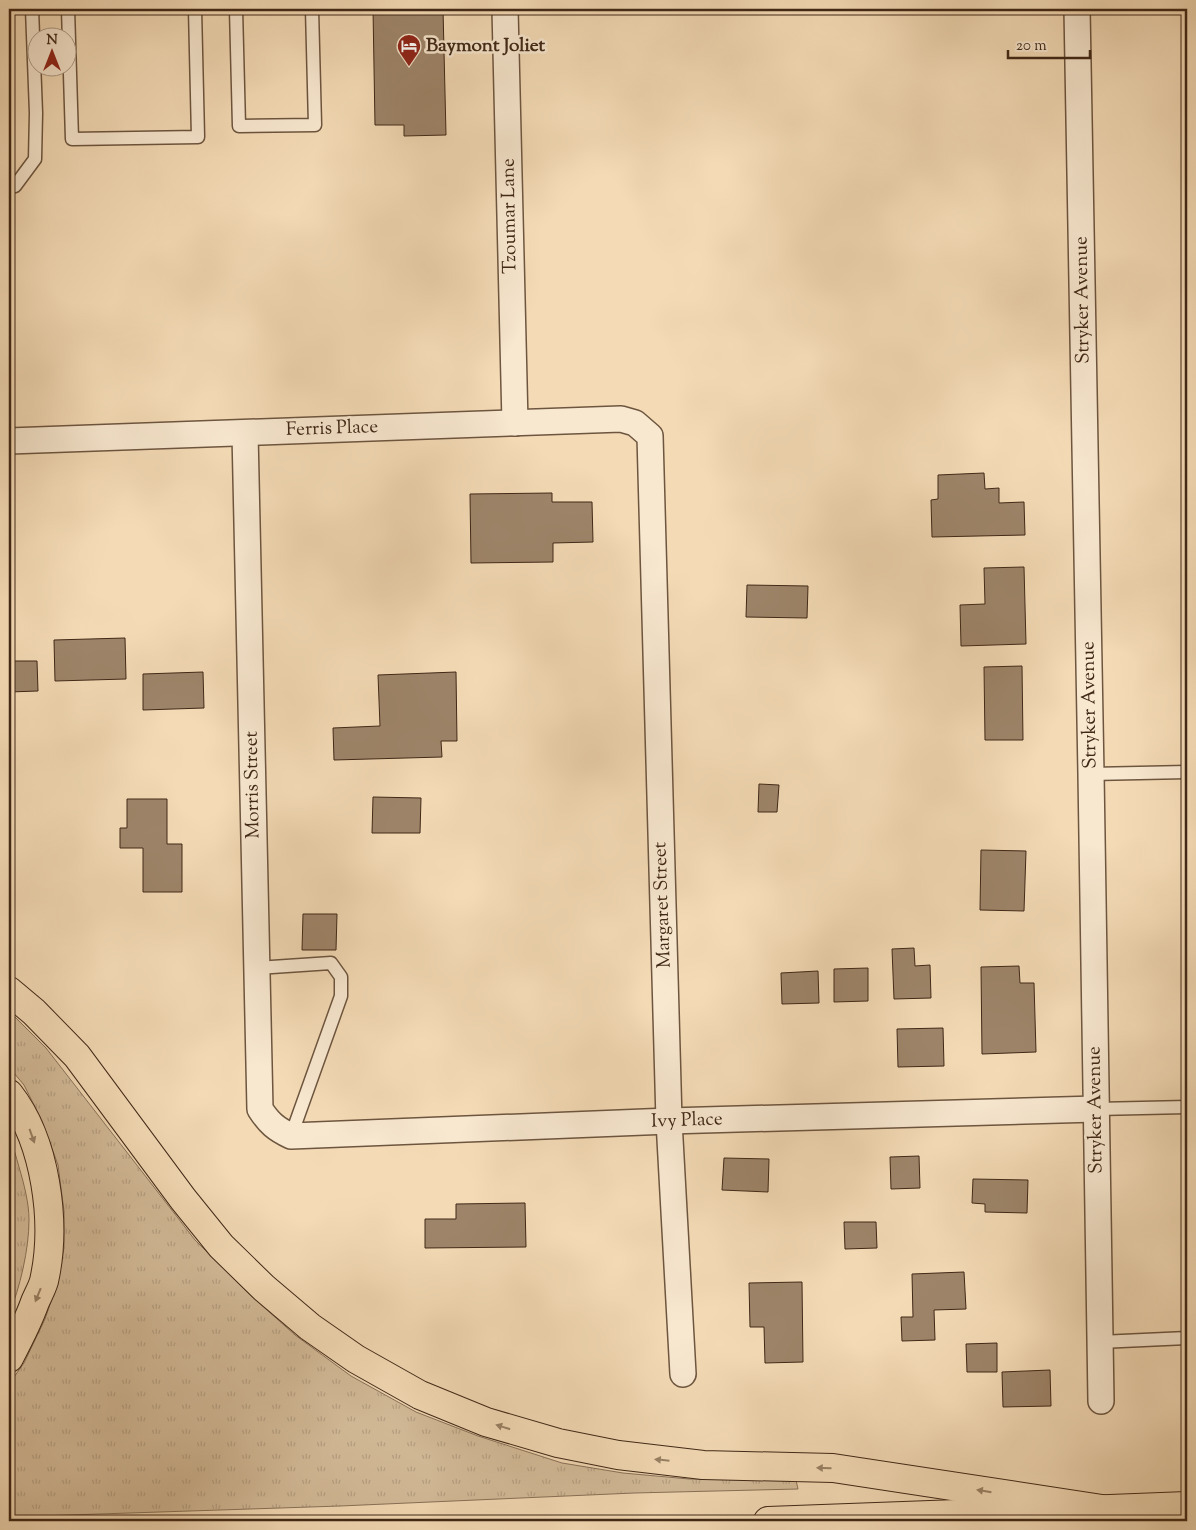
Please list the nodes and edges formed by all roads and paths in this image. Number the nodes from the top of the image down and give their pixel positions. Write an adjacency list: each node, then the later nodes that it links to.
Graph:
1 (32, 9): 8 (lane)
2 (68, 9): 3 (lane)
3 (195, 9)
4 (236, 9): 5 (lane)
5 (312, 9)
6 (505, 9): 9 (street, Tzoumar Lane)
7 (1077, 9): 14 (street, Stryker Avenue)
8 (9, 187)
9 (515, 422): 10 (street, Ferris Place); 11 (street, Ferris Place)
10 (245, 433): 12 (street, Ferris Place); 15 (street, Morris Street)
11 (650, 436): 20 (street, Margaret Street)
12 (9, 441)
13 (1187, 772): 14 (lane)
14 (1091, 774): 19 (street, Stryker Avenue)
15 (257, 968): 21 (street, Morris Street); 21 (lane)
16 (9, 991): 28 (highway, one-way to 16)
17 (9, 1094): 24 (highway, one-way to 24)
18 (1187, 1108): 19 (lane)
19 (1096, 1110): 20 (street, Ivy Place); 23 (street, Stryker Avenue)
20 (670, 1121): 21 (street, Ivy Place); 25 (street, Margaret Street)
21 (285, 1133)
22 (1187, 1338): 23 (lane)
23 (1100, 1342): 26 (street, Stryker Avenue)
24 (9, 1358)
25 (682, 1374)
26 (1100, 1400)
27 (1187, 1506): 28 (highway)
28 (1102, 1509): 29 (highway)
29 (768, 1521)

